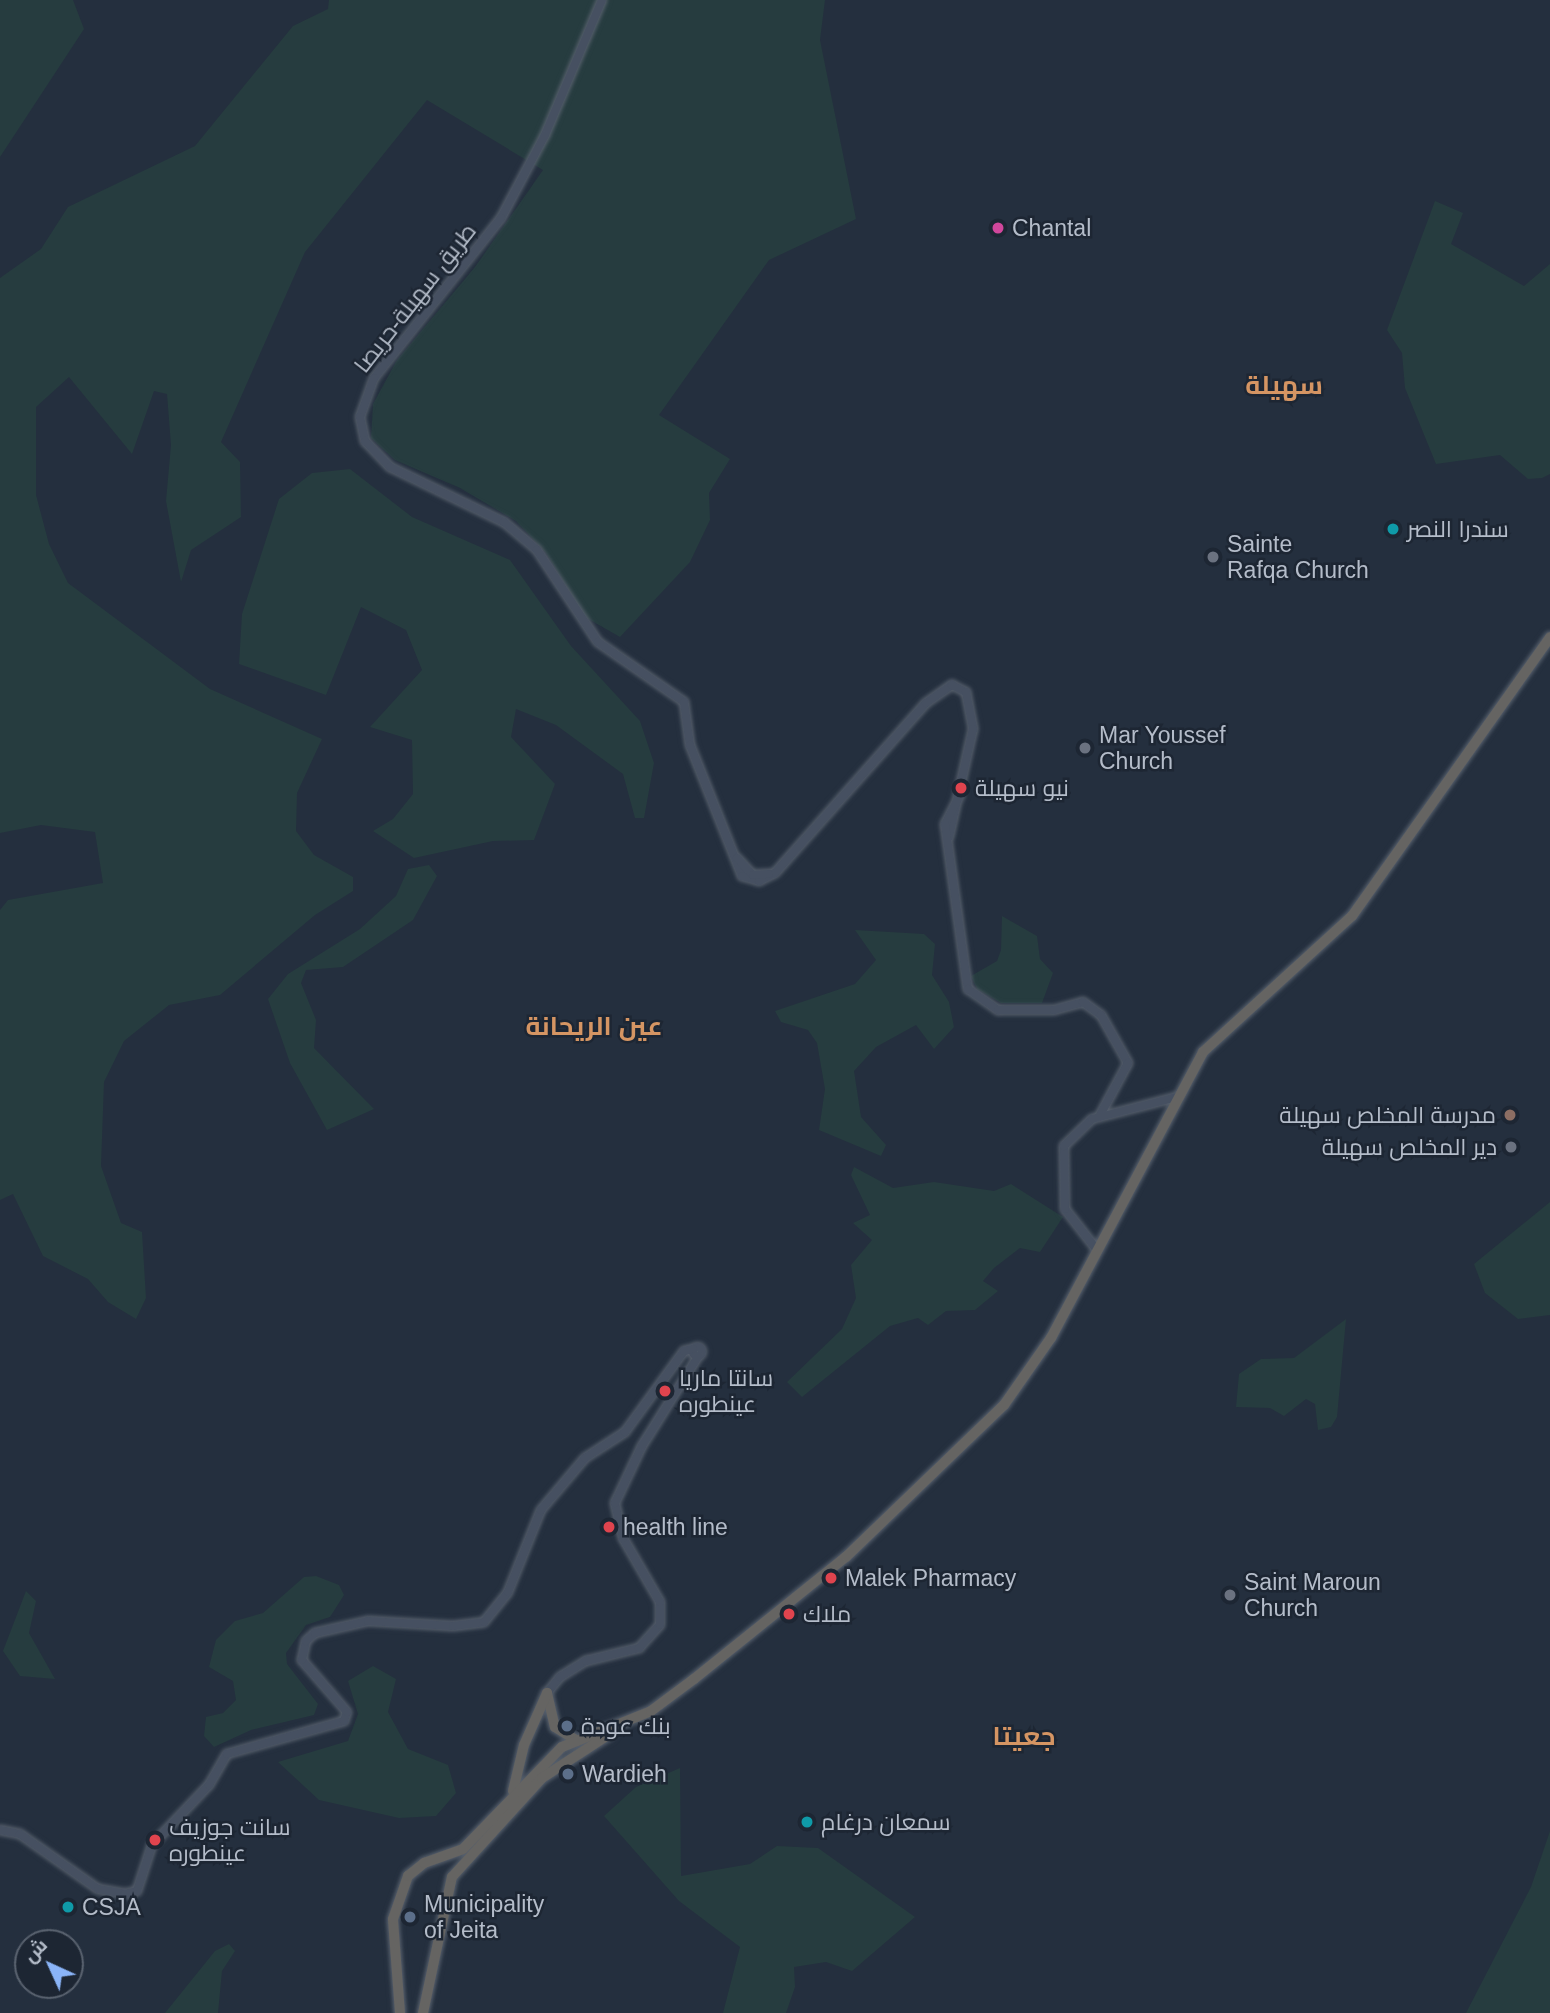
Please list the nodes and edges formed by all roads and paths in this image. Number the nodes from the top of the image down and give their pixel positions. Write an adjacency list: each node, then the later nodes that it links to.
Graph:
1 (601, 0): 4 (main road, طريق سهيلة-حريصا)
2 (1550, 637): 3 (highway)
3 (1177, 1097): 4 (main road); 5 (highway)
4 (1099, 1117): 5 (main road)
5 (1097, 1250): 7 (highway)
6 (547, 1693): 8 (highway); 12 (highway); 13 (main road)
7 (616, 1728): 9 (highway); 11 (highway)
8 (561, 1734): 9 (highway); 10 (highway)
9 (579, 1741): 10 (highway)
10 (562, 1748): 11 (highway); 12 (highway)
11 (552, 1769): 15 (highway)
12 (513, 1792): 14 (highway)
13 (0, 1830)
14 (400, 2013)
15 (423, 2013)

